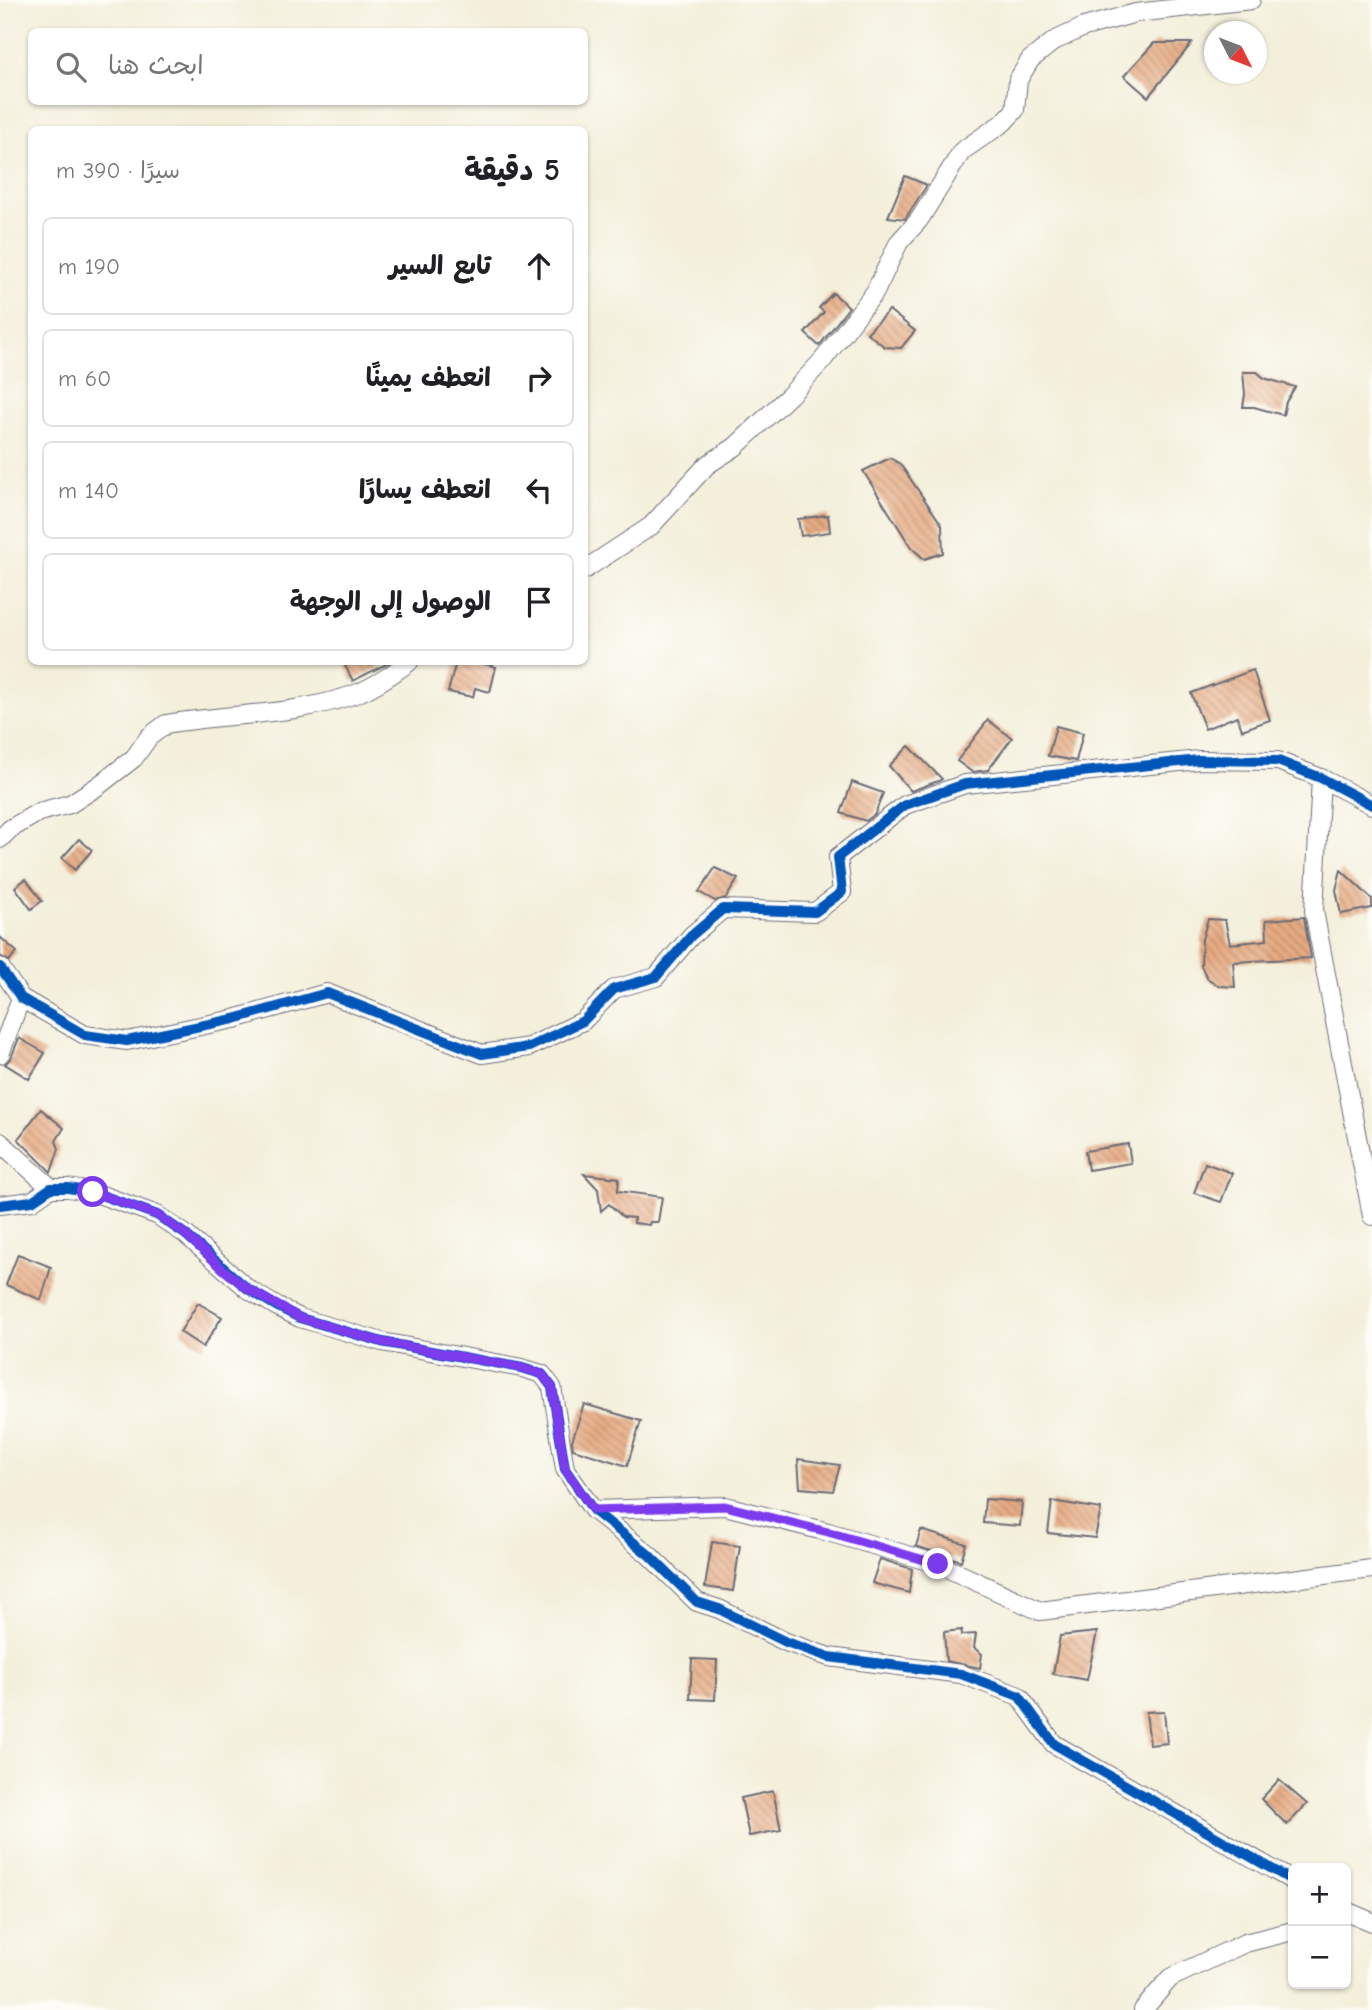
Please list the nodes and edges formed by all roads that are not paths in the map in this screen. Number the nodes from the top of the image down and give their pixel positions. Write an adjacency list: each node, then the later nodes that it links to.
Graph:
1 (1251, 0): 2 (street)
2 (588, 567)
3 (405, 665): 6 (street)
4 (1321, 778): 5 (street); 8 (street); 11 (street)
5 (1372, 805)
6 (0, 839)
7 (0, 967): 8 (street)
8 (21, 998): 9 (street)
9 (0, 1054)
10 (0, 1142): 12 (street)
11 (1366, 1152): 14 (street)
12 (51, 1188): 13 (street); 15 (street)
13 (0, 1205)
14 (1372, 1216)
15 (593, 1510): 16 (street); 17 (street)
16 (1372, 1569)
17 (1288, 1878)
18 (1351, 1916): 19 (street)
19 (1372, 1922)
20 (1288, 1932): 21 (street)
21 (1143, 2010)

